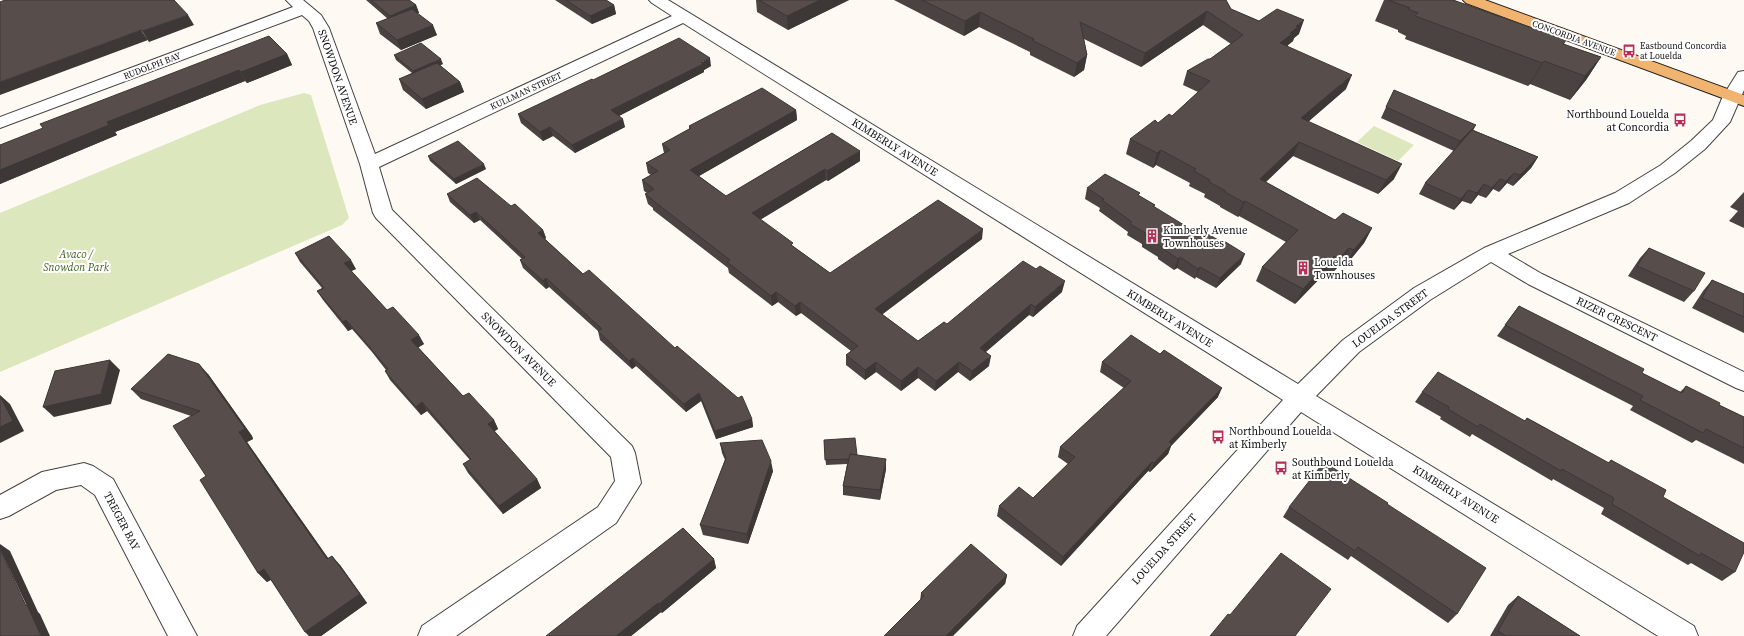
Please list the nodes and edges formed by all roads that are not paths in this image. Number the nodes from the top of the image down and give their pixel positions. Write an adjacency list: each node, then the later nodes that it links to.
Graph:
1 (657, 0): 4 (street, KIMBERLY AVENUE)
2 (1471, 0): 6 (main road, CONCORDIA AVENUE)
3 (298, 4): 7 (street, RUDOLPH BAY); 8 (street, SNOWDON AVENUE)
4 (683, 17): 8 (street, KULLMAN STREET); 11 (street, KIMBERLY AVENUE)
5 (1744, 76): 6 (street, LOUELDA STREET)
6 (1738, 98): 9 (street, LOUELDA STREET)
7 (0, 123)
8 (369, 164): 14 (street, SNOWDON AVENUE)
9 (1491, 253): 10 (street, RIZER CRESCENT); 11 (street, LOUELDA STREET)
10 (1744, 382)
11 (1300, 397): 15 (street, LOUELDA STREET); 16 (street, KIMBERLY AVENUE)
12 (0, 508): 13 (street, TREGER BAY)
13 (183, 636)
14 (432, 636)
15 (1087, 636)
16 (1684, 636)

